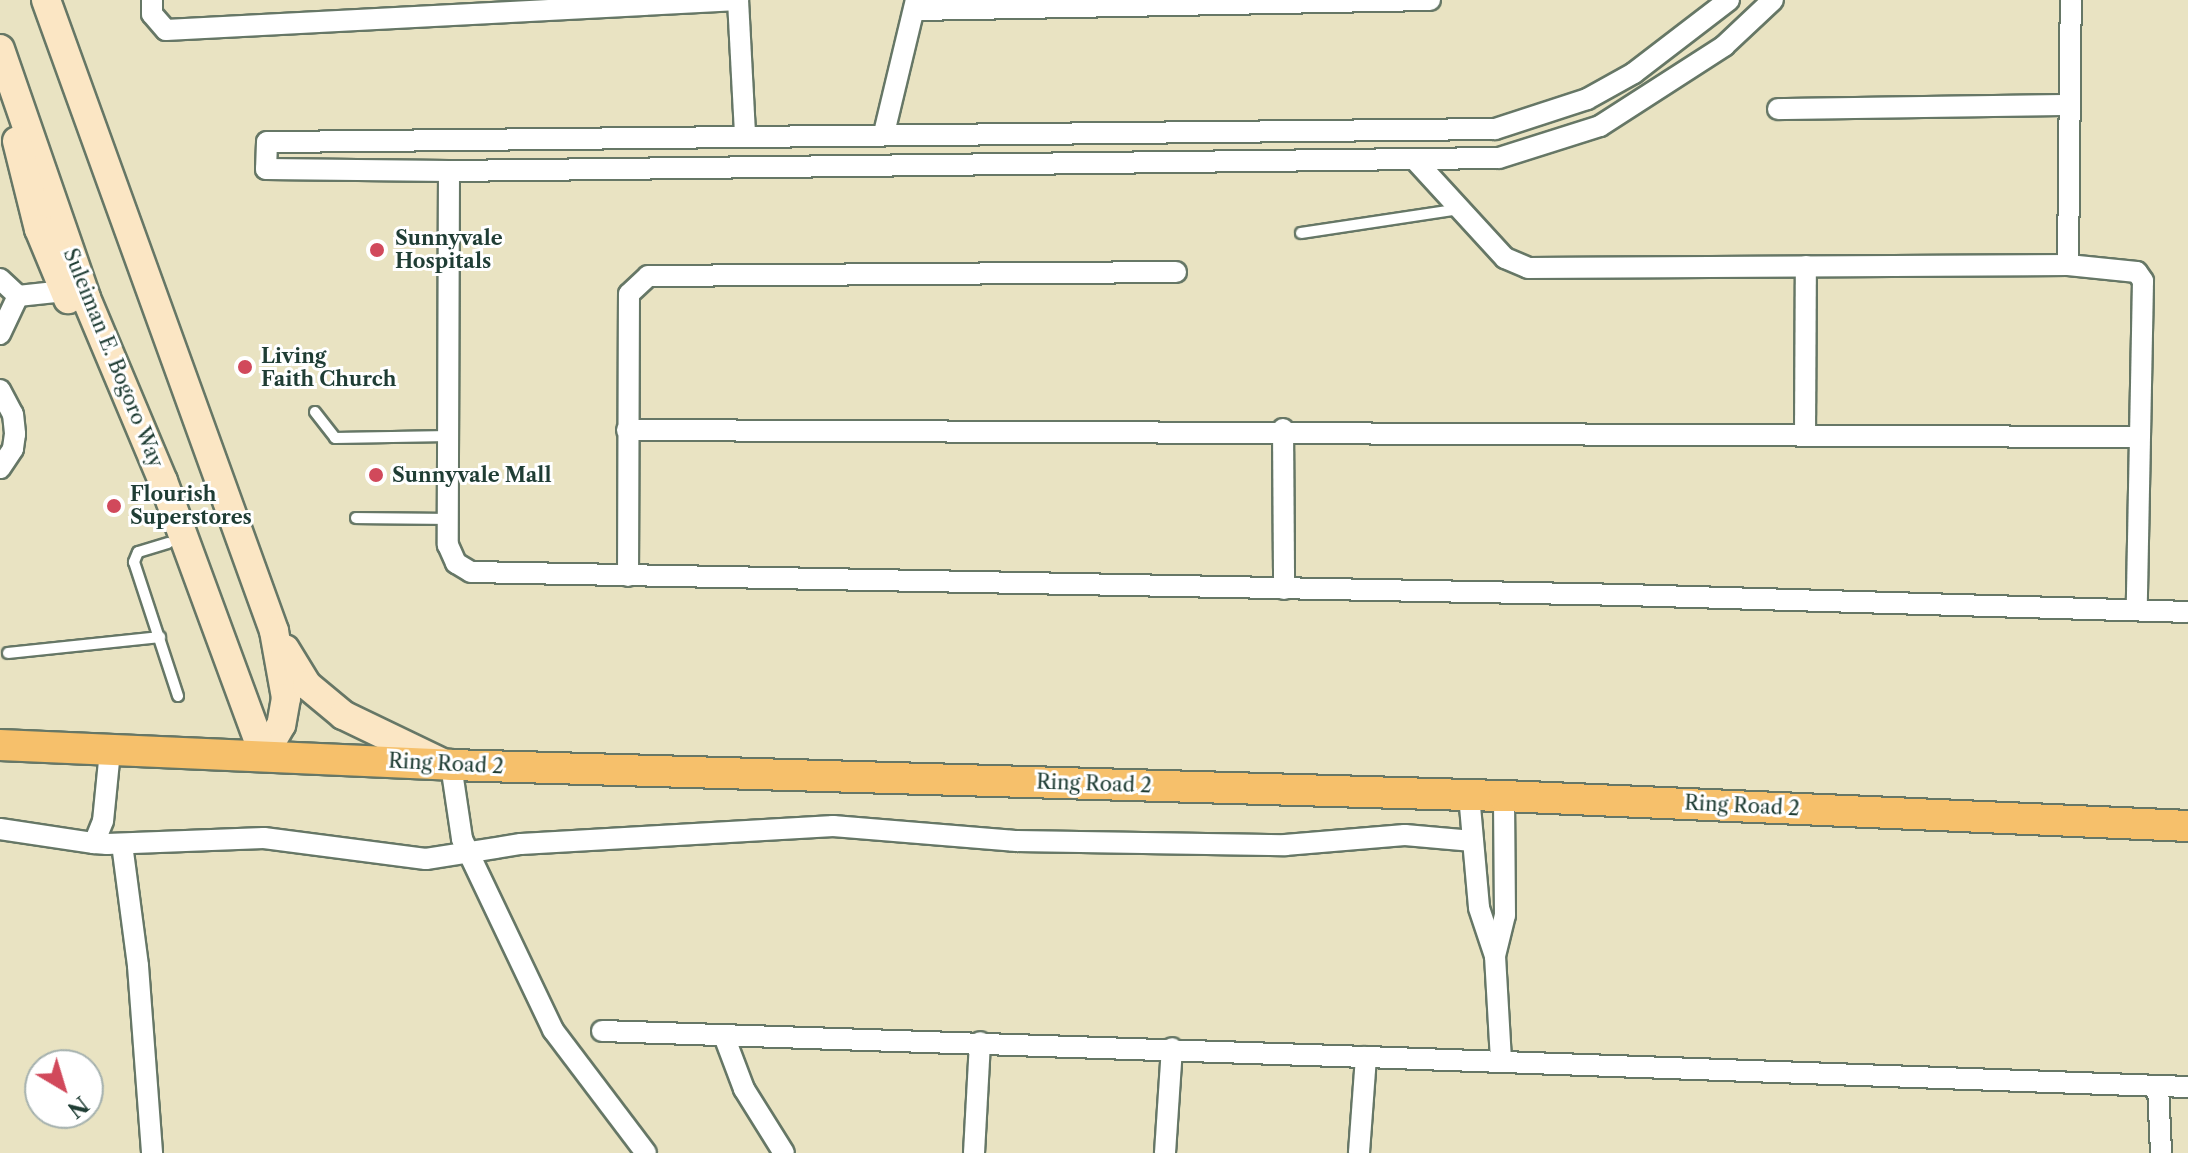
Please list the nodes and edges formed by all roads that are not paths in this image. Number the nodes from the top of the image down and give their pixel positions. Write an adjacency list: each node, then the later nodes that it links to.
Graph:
1 (46, 0): 47 (street)
2 (152, 0): 10 (street)
3 (738, 0): 9 (street); 17 (street)
4 (1430, 0): 8 (street)
5 (1729, 0): 14 (street)
6 (1773, 0): 18 (street)
7 (2071, 0): 12 (street)
8 (917, 5): 15 (street)
9 (526, 6): 10 (street)
10 (342, 9)
11 (0, 49): 22 (street, Suleiman E. Bogoro Way)
12 (2070, 105): 13 (street); 25 (street)
13 (1778, 109)
14 (1495, 129): 16 (street); 18 (street)
15 (884, 133): 16 (street); 17 (street)
16 (1111, 133): 20 (street)
17 (745, 135): 21 (street)
18 (1499, 158): 19 (street)
19 (1416, 161): 20 (street); 23 (street)
20 (1109, 164): 21 (street)
21 (449, 171): 37 (street)
22 (44, 209): 29 (street, Suleiman E. Bogoro Way); 53 (street, Suleiman E. Bogoro Way)
23 (1459, 209): 24 (lane); 26 (street)
24 (1301, 233)
25 (2068, 265): 26 (street); 38 (street)
26 (1806, 266): 36 (street)
27 (1176, 272): 35 (street)
28 (0, 279): 30 (street)
29 (65, 291): 30 (street); 42 (street, Suleiman E. Bogoro Way)
30 (18, 296): 31 (street)
31 (0, 334)
32 (0, 390): 39 (street)
33 (315, 412): 37 (lane)
34 (1283, 429): 35 (street); 36 (street); 44 (street)
35 (627, 430): 43 (street)
36 (1805, 434): 38 (street)
37 (449, 436): 41 (street)
38 (2138, 437): 45 (street)
39 (0, 468)
40 (356, 518): 41 (lane)
41 (448, 519): 43 (street)
42 (168, 543): 48 (lane); 53 (street, Suleiman E. Bogoro Way)
43 (628, 576): 44 (street)
44 (1284, 589): 45 (street)
45 (2137, 608): 46 (street)
46 (2188, 612)
47 (274, 631): 53 (street); 54 (street)
48 (160, 637): 49 (lane); 50 (lane)
49 (8, 653)
50 (178, 696)
51 (0, 745): 52 (main road, Ring Road 2)
52 (110, 751): 53 (main road, Ring Road 2); 60 (street)
53 (255, 754): 54 (main road, Ring Road 2)
54 (448, 765): 55 (main road, Ring Road 2); 62 (street)
55 (1469, 795): 56 (main road, Ring Road 2); 59 (street)
56 (1504, 796): 57 (main road, Ring Road 2); 63 (street)
57 (2188, 826)
58 (0, 829): 60 (street)
59 (1473, 841): 62 (street); 63 (street)
60 (94, 843): 61 (street)
61 (122, 844): 62 (street); 72 (street)
62 (468, 851): 73 (street)
63 (1495, 956): 69 (street)
64 (602, 1031): 65 (street)
65 (724, 1036): 66 (street); 74 (street)
66 (980, 1042): 67 (street); 75 (street)
67 (1172, 1048): 68 (street); 76 (street)
68 (1366, 1057): 69 (street); 77 (street)
69 (1501, 1059): 70 (street)
70 (2158, 1086): 71 (street); 78 (street)
71 (2188, 1087)
72 (152, 1153)
73 (646, 1153)
74 (784, 1153)
75 (974, 1153)
76 (1165, 1153)
77 (1359, 1153)
78 (2161, 1153)

